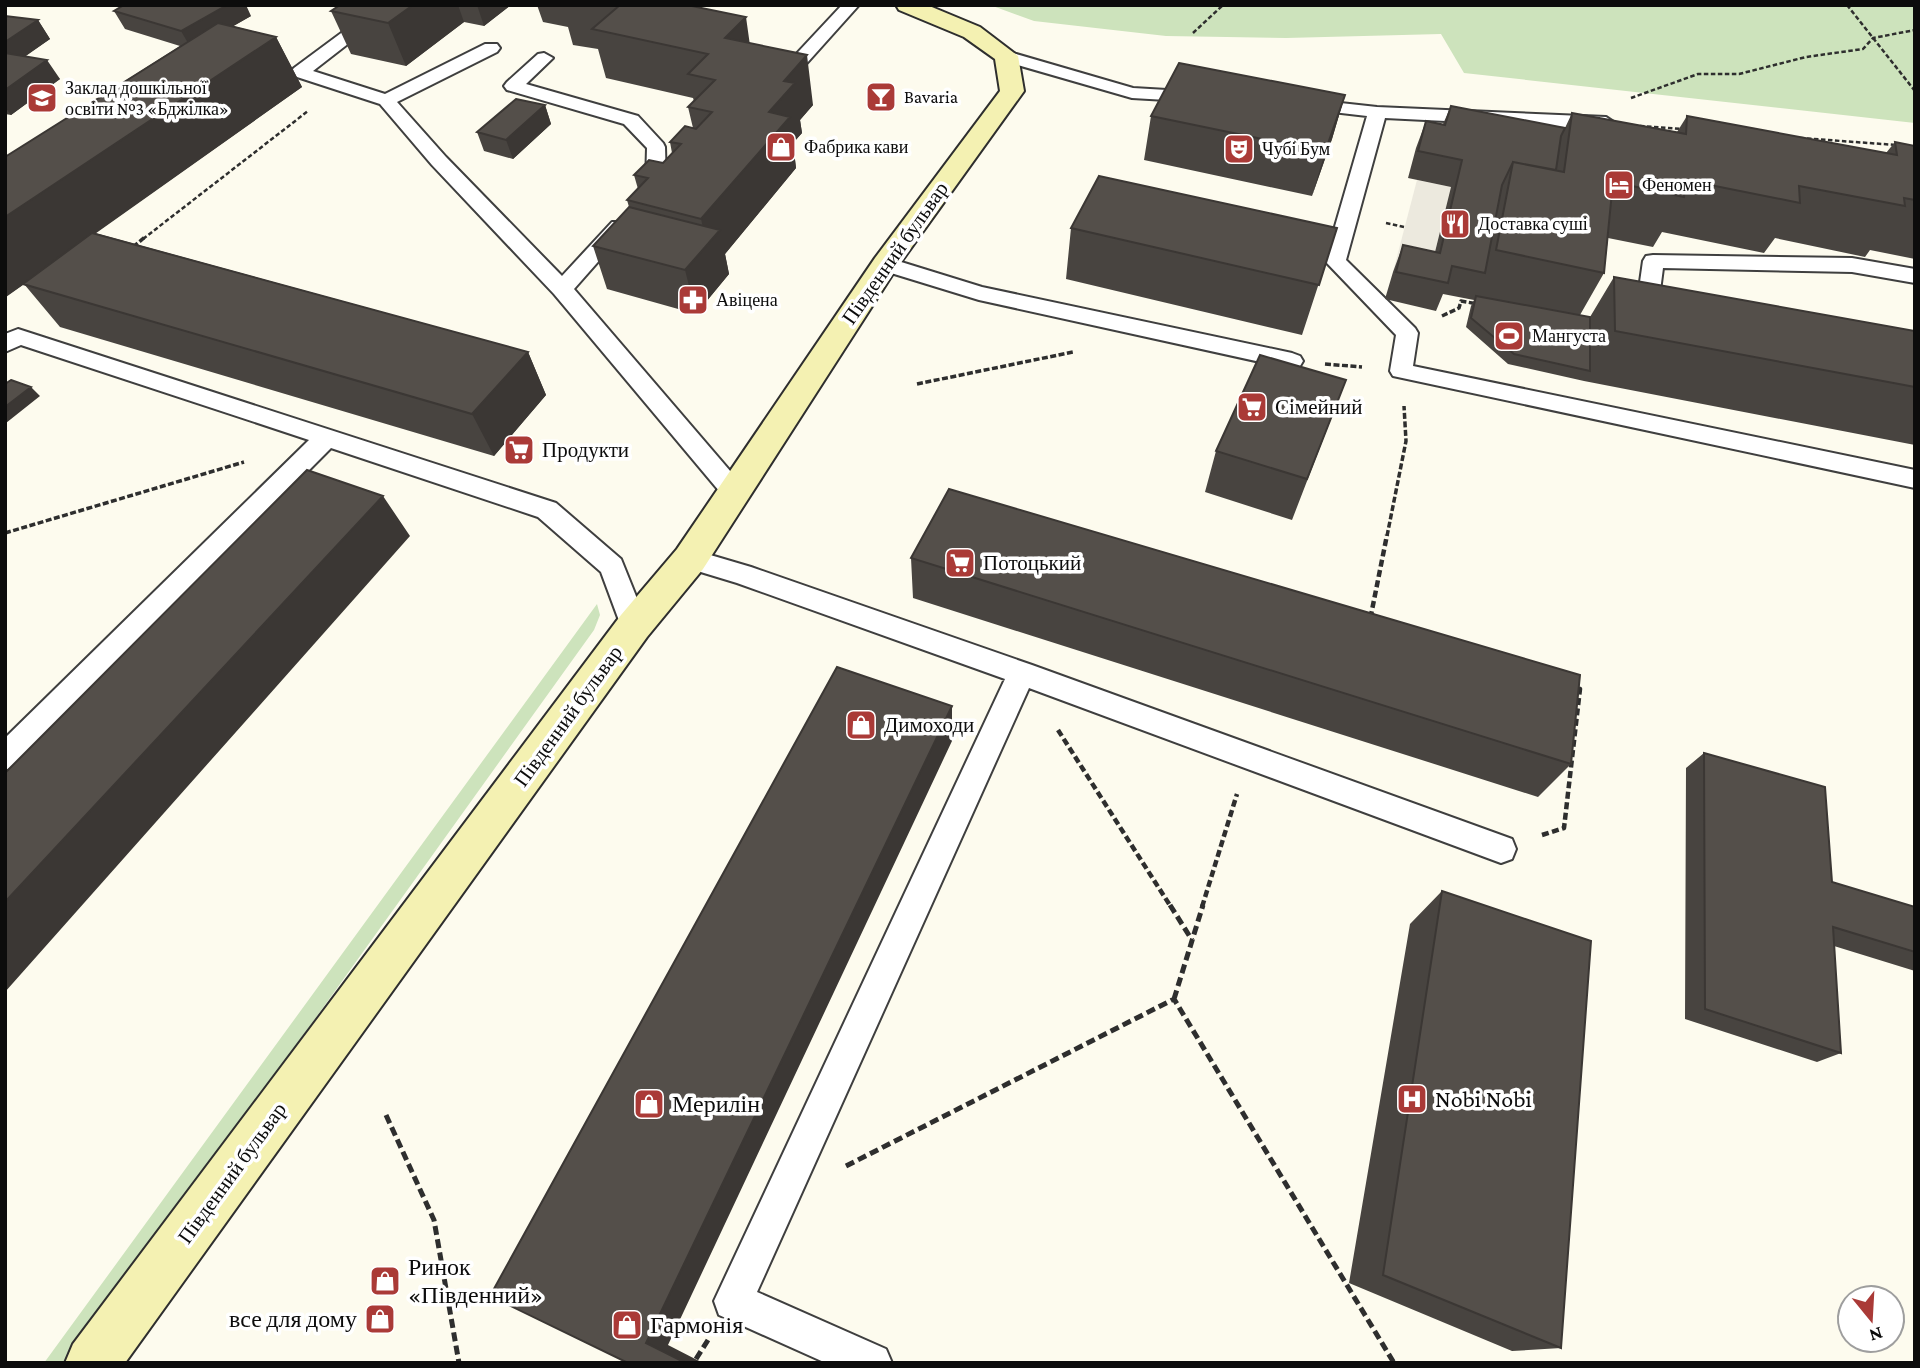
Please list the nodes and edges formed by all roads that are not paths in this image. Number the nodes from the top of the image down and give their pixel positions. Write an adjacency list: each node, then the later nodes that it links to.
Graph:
1 (390, 5): 9 (lane)
2 (851, 5): 8 (lane)
3 (907, 5): 5 (main road)
4 (491, 48): 11 (lane)
5 (1006, 56): 10 (lane); 15 (main road, Південний бульвар)
6 (544, 58): 17 (lane)
7 (277, 67): 9 (lane)
8 (792, 69)
9 (300, 72): 11 (lane)
10 (1214, 97)
11 (386, 100): 17 (lane)
12 (1283, 102): 13 (lane)
13 (1377, 111): 14 (lane); 22 (lane)
14 (1619, 124)
15 (885, 264): 20 (lane); 23 (main road, Південний бульвар)
16 (1915, 276): 18 (lane)
17 (562, 289): 23 (lane)
18 (1689, 303)
19 (5, 345): 21 (lane)
20 (1292, 361)
21 (326, 438): 25 (lane); 27 (lane)
22 (1915, 479)
23 (734, 492): 24 (main road, Південний бульвар)
24 (690, 559): 25 (main road, Південний бульвар); 26 (lane)
25 (635, 626): 29 (main road, Південний бульвар)
26 (1022, 673): 28 (lane); 30 (lane)
27 (5, 757)
28 (1501, 849)
29 (92, 1363)
30 (872, 1363)

